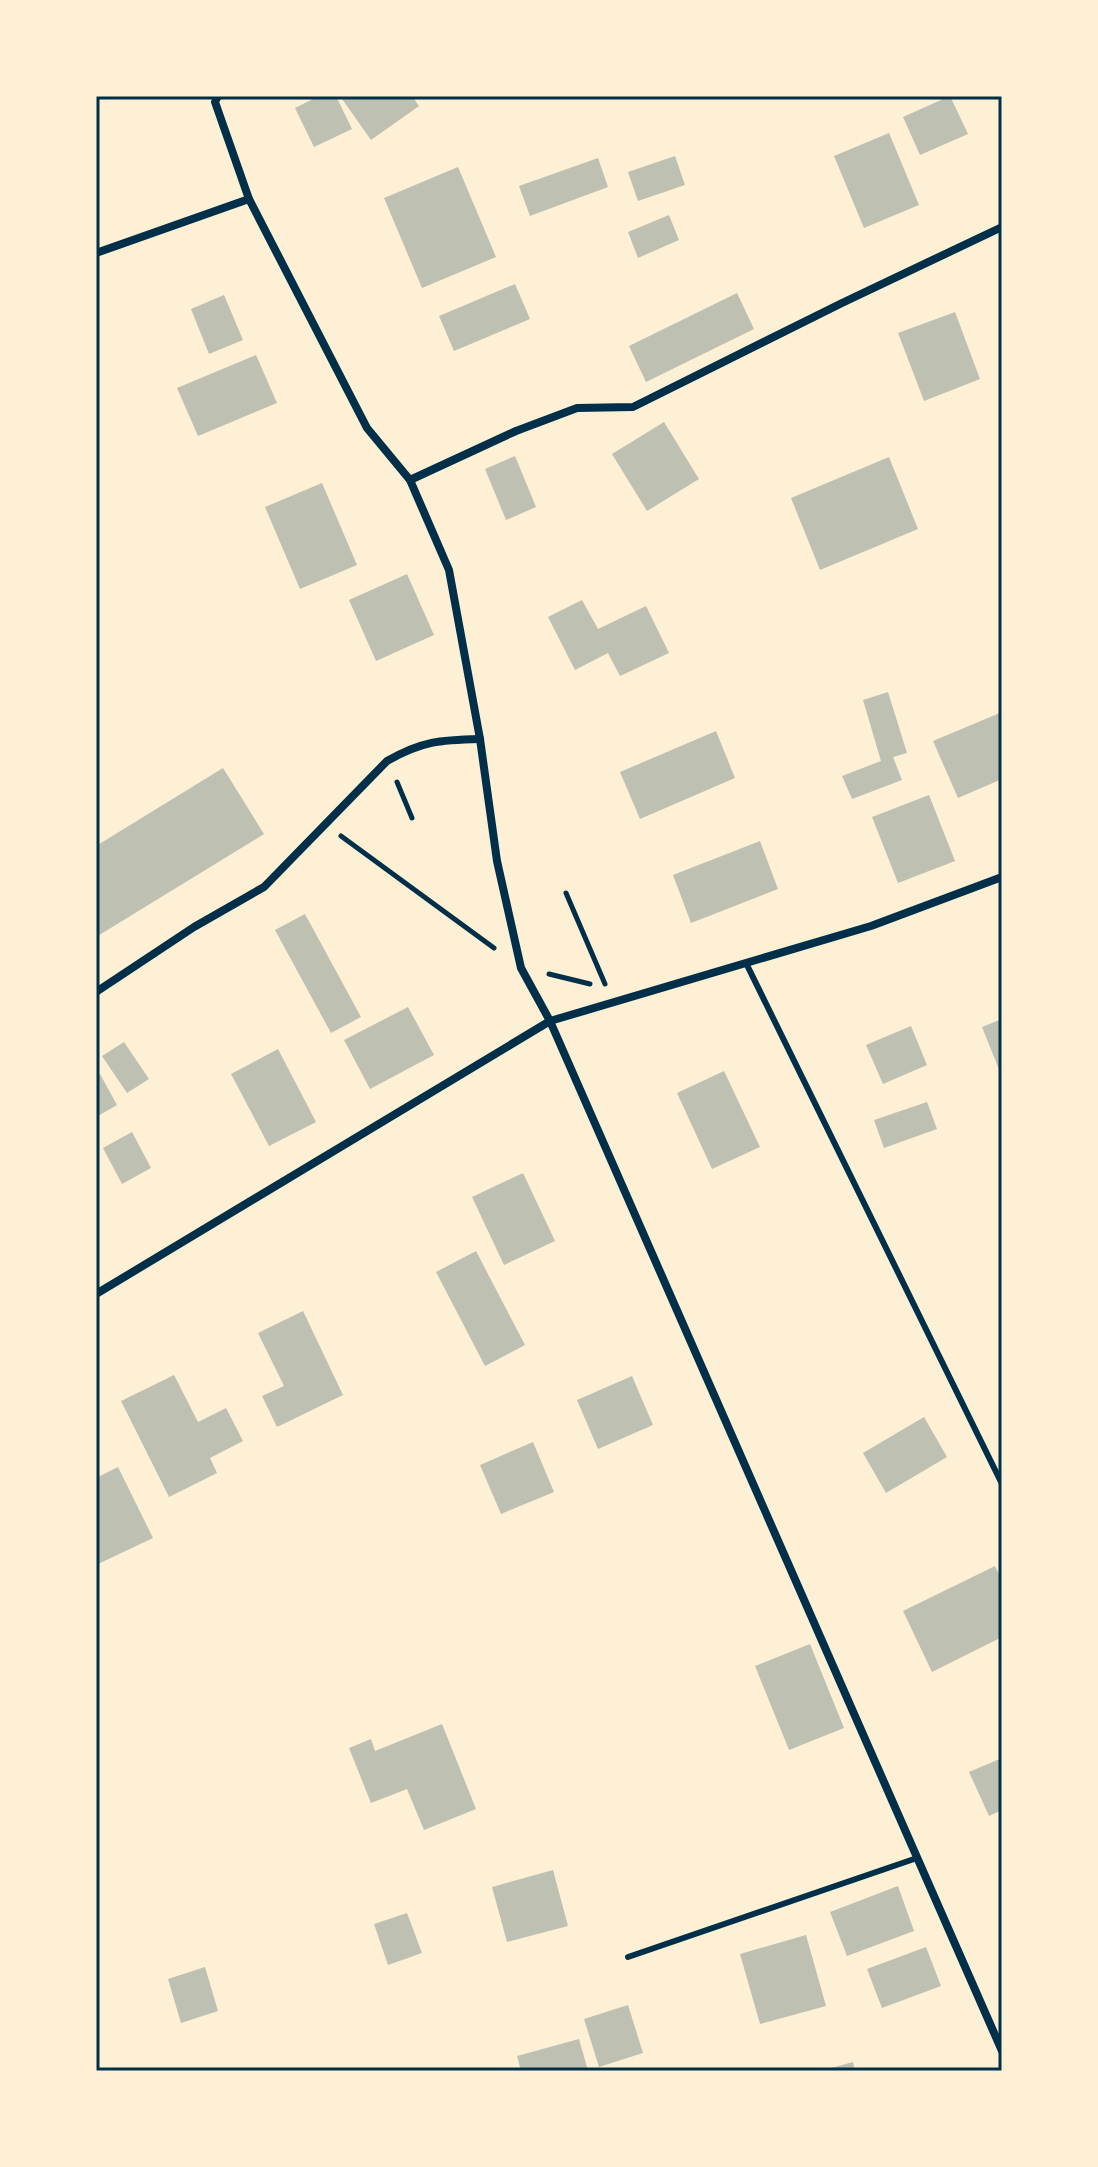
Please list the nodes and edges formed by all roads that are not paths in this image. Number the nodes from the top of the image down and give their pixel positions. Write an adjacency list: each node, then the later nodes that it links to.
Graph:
1 (216, 99): 2 (street)
2 (249, 199): 4 (street); 5 (street)
3 (1002, 227): 5 (street)
4 (96, 253)
5 (410, 480): 6 (street)
6 (480, 739): 9 (street); 10 (street)
7 (1002, 877): 8 (street)
8 (746, 963): 10 (street); 12 (lane)
9 (96, 992)
10 (550, 1021): 11 (street); 13 (street)
11 (96, 1294)
12 (1002, 1484)
13 (917, 1858): 14 (lane); 15 (street)
14 (628, 1957)
15 (1002, 2051)

